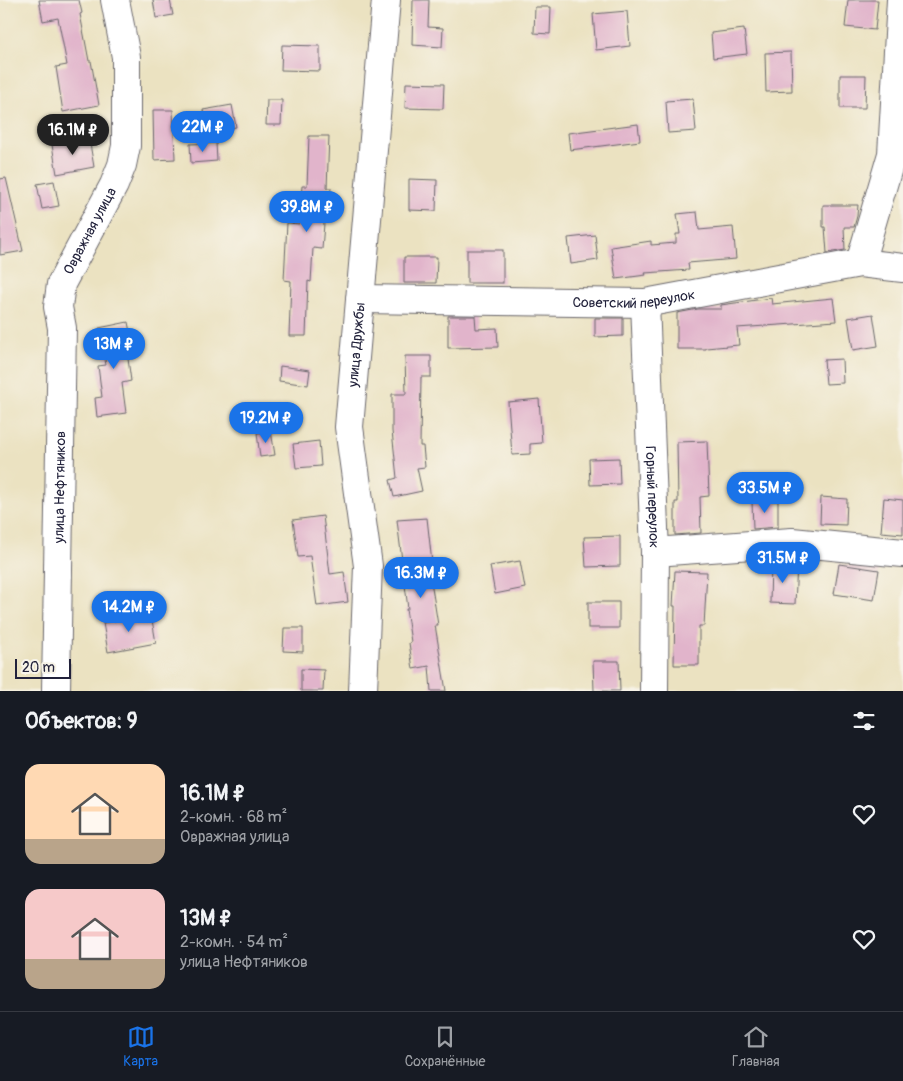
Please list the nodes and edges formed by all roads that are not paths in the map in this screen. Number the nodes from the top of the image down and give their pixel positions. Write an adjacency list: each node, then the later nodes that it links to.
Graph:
1 (115, 0): 6 (street, Овражная улица)
2 (386, 0): 7 (street, улица Дружбы)
3 (901, 0): 4 (street)
4 (860, 263): 5 (street, Советский переулок); 8 (street, Советский переулок)
5 (903, 268)
6 (61, 284): 11 (street, улица Нефтяников)
7 (360, 299): 8 (street, Советский переулок); 12 (street, улица Дружбы)
8 (645, 303): 9 (street, Горный переулок)
9 (655, 552): 10 (street); 13 (street, Горный переулок)
10 (903, 553)
11 (56, 691)
12 (363, 691)
13 (654, 691)

